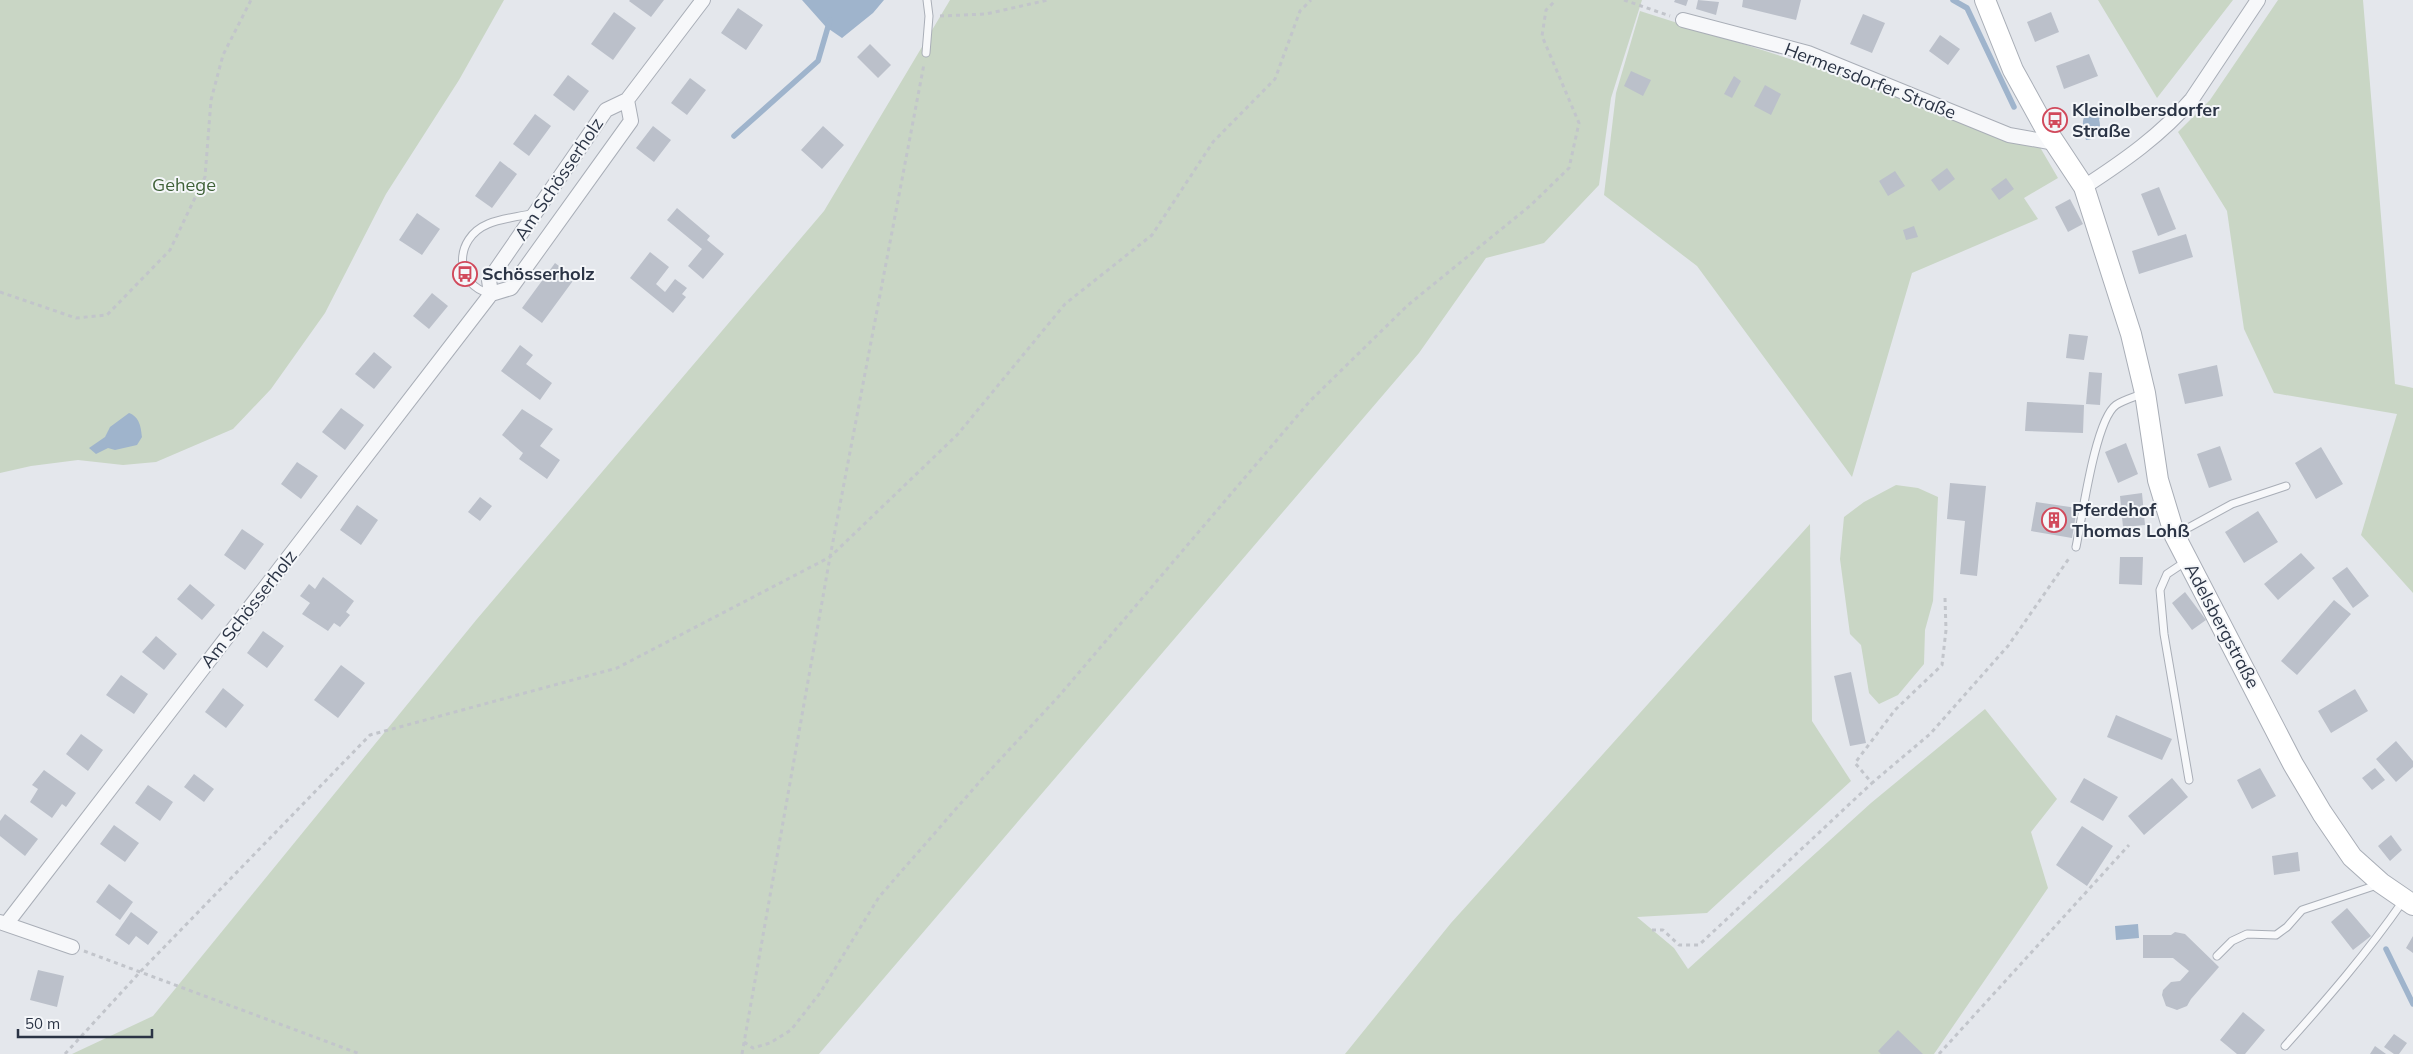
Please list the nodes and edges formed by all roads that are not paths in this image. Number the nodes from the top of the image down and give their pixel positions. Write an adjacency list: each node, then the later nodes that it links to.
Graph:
1 (703, 0): 7 (street, Am Schösserholz)
2 (927, 0): 6 (lane)
3 (1985, 0): 8 (street)
4 (2258, 0): 9 (street)
5 (1683, 20): 8 (street, Hermersdorfer Straße)
6 (926, 53)
7 (627, 100): 10 (street, Am Schösserholz); 11 (street, Am Schösserholz)
8 (2056, 143): 9 (street)
9 (2084, 187): 12 (street, Adelsbergstraße)
10 (536, 213): 11 (street, Am Schösserholz); 11 (lane)
11 (492, 294): 20 (street, Am Schösserholz)
12 (2144, 392): 14 (street, Adelsbergstraße); 15 (lane)
13 (2286, 486): 14 (lane)
14 (2175, 536): 16 (street, Adelsbergstraße)
15 (2076, 547)
16 (2187, 560): 17 (lane); 18 (street, Adelsbergstraße)
17 (2189, 780)
18 (2381, 883): 19 (street, Adelsbergstraße); 22 (lane)
19 (2408, 902): 23 (lane)
20 (3, 922): 21 (street, Am Schösserholz)
21 (72, 947)
22 (2217, 956)
23 (2285, 1046)

